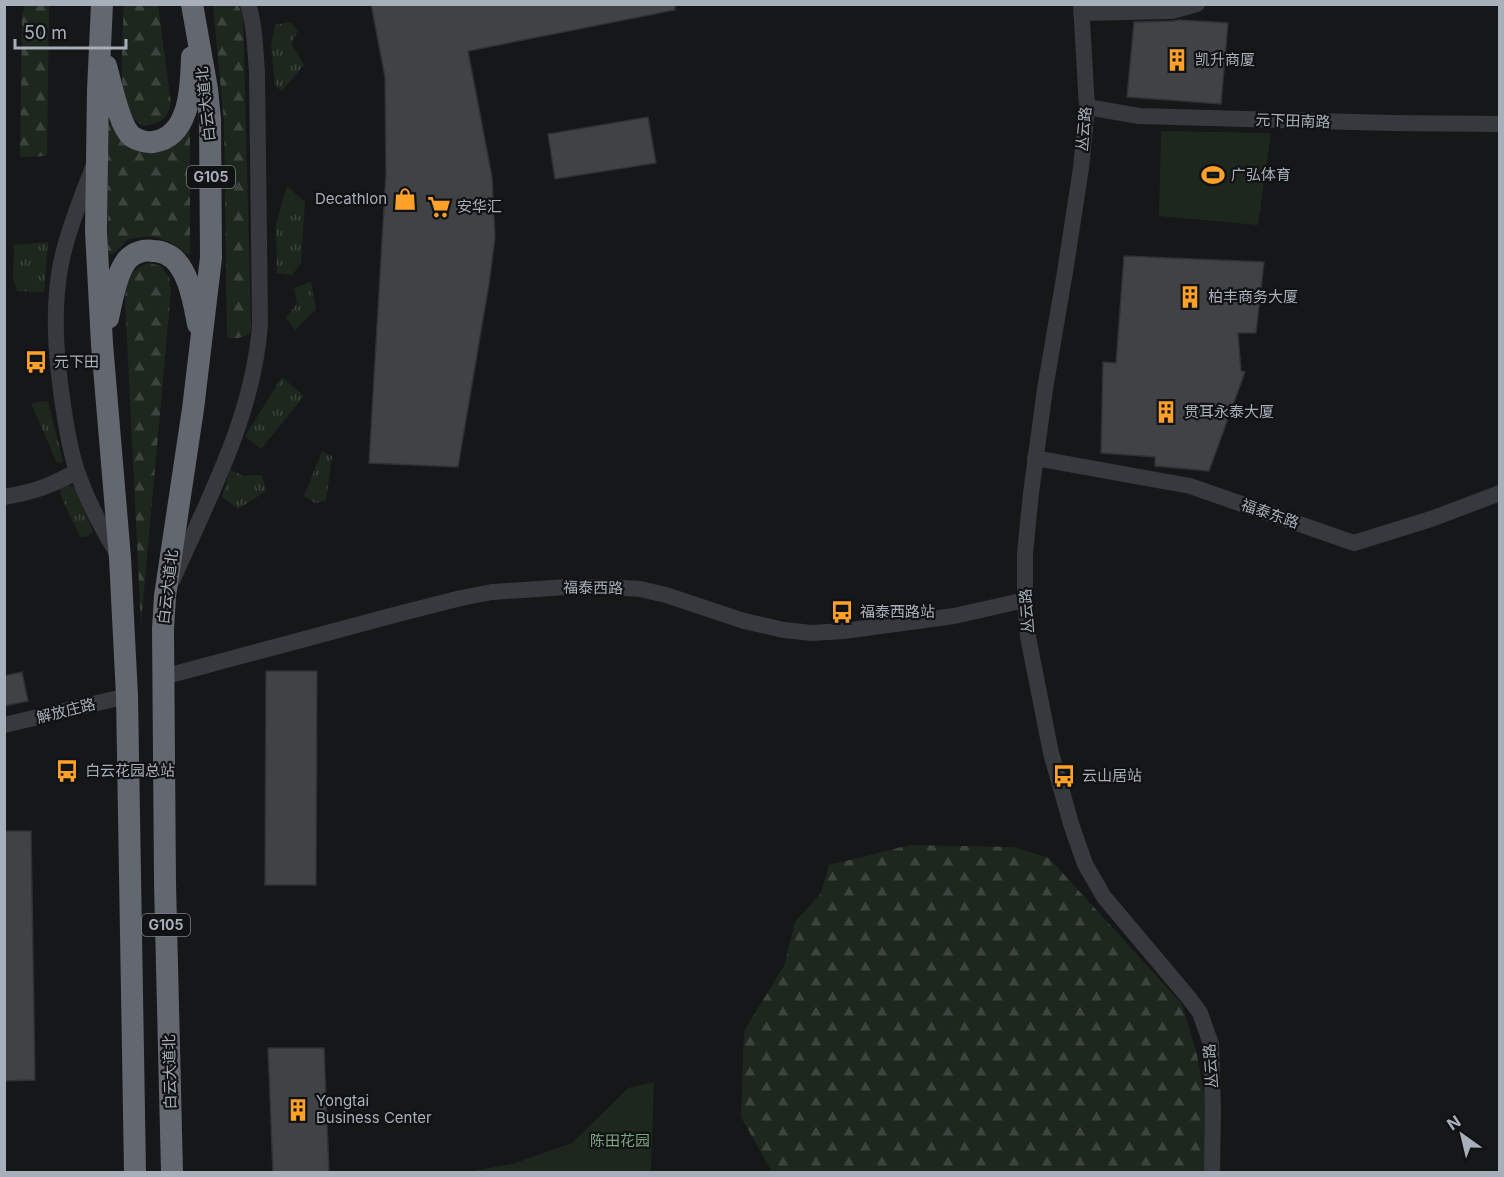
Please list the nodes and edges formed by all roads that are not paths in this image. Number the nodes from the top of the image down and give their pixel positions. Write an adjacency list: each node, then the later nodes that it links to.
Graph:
1 (102, 4): 6 (highway, G105)
2 (248, 4): 17 (street)
3 (1197, 4): 4 (street)
4 (1081, 9): 7 (street, 丛云路)
5 (193, 10): 6 (highway); 10 (highway, 白云大道北 / G105)
6 (100, 44): 9 (highway, G105)
7 (1087, 107): 8 (street, 元下田南路); 12 (street, 丛云路)
8 (1500, 124)
9 (97, 155): 11 (highway, G105); 13 (street)
10 (202, 340): 11 (highway); 17 (highway, 白云大道北 / G105)
11 (102, 344): 16 (highway, G105)
12 (1035, 459): 14 (street, 福泰东路); 18 (street, 丛云路)
13 (77, 471): 15 (street); 16 (street)
14 (1500, 493)
15 (4, 497)
16 (120, 558): 20 (highway, G105)
17 (165, 596): 19 (highway, 白云大道北 / G105)
18 (1024, 600): 19 (street, 福泰西路); 24 (street, 丛云路)
19 (163, 677): 23 (highway, 白云大道北 / G105)
20 (127, 696): 21 (street, 解放庄路); 22 (highway, G105)
21 (4, 725)
22 (135, 1173)
23 (172, 1173)
24 (1212, 1173)

